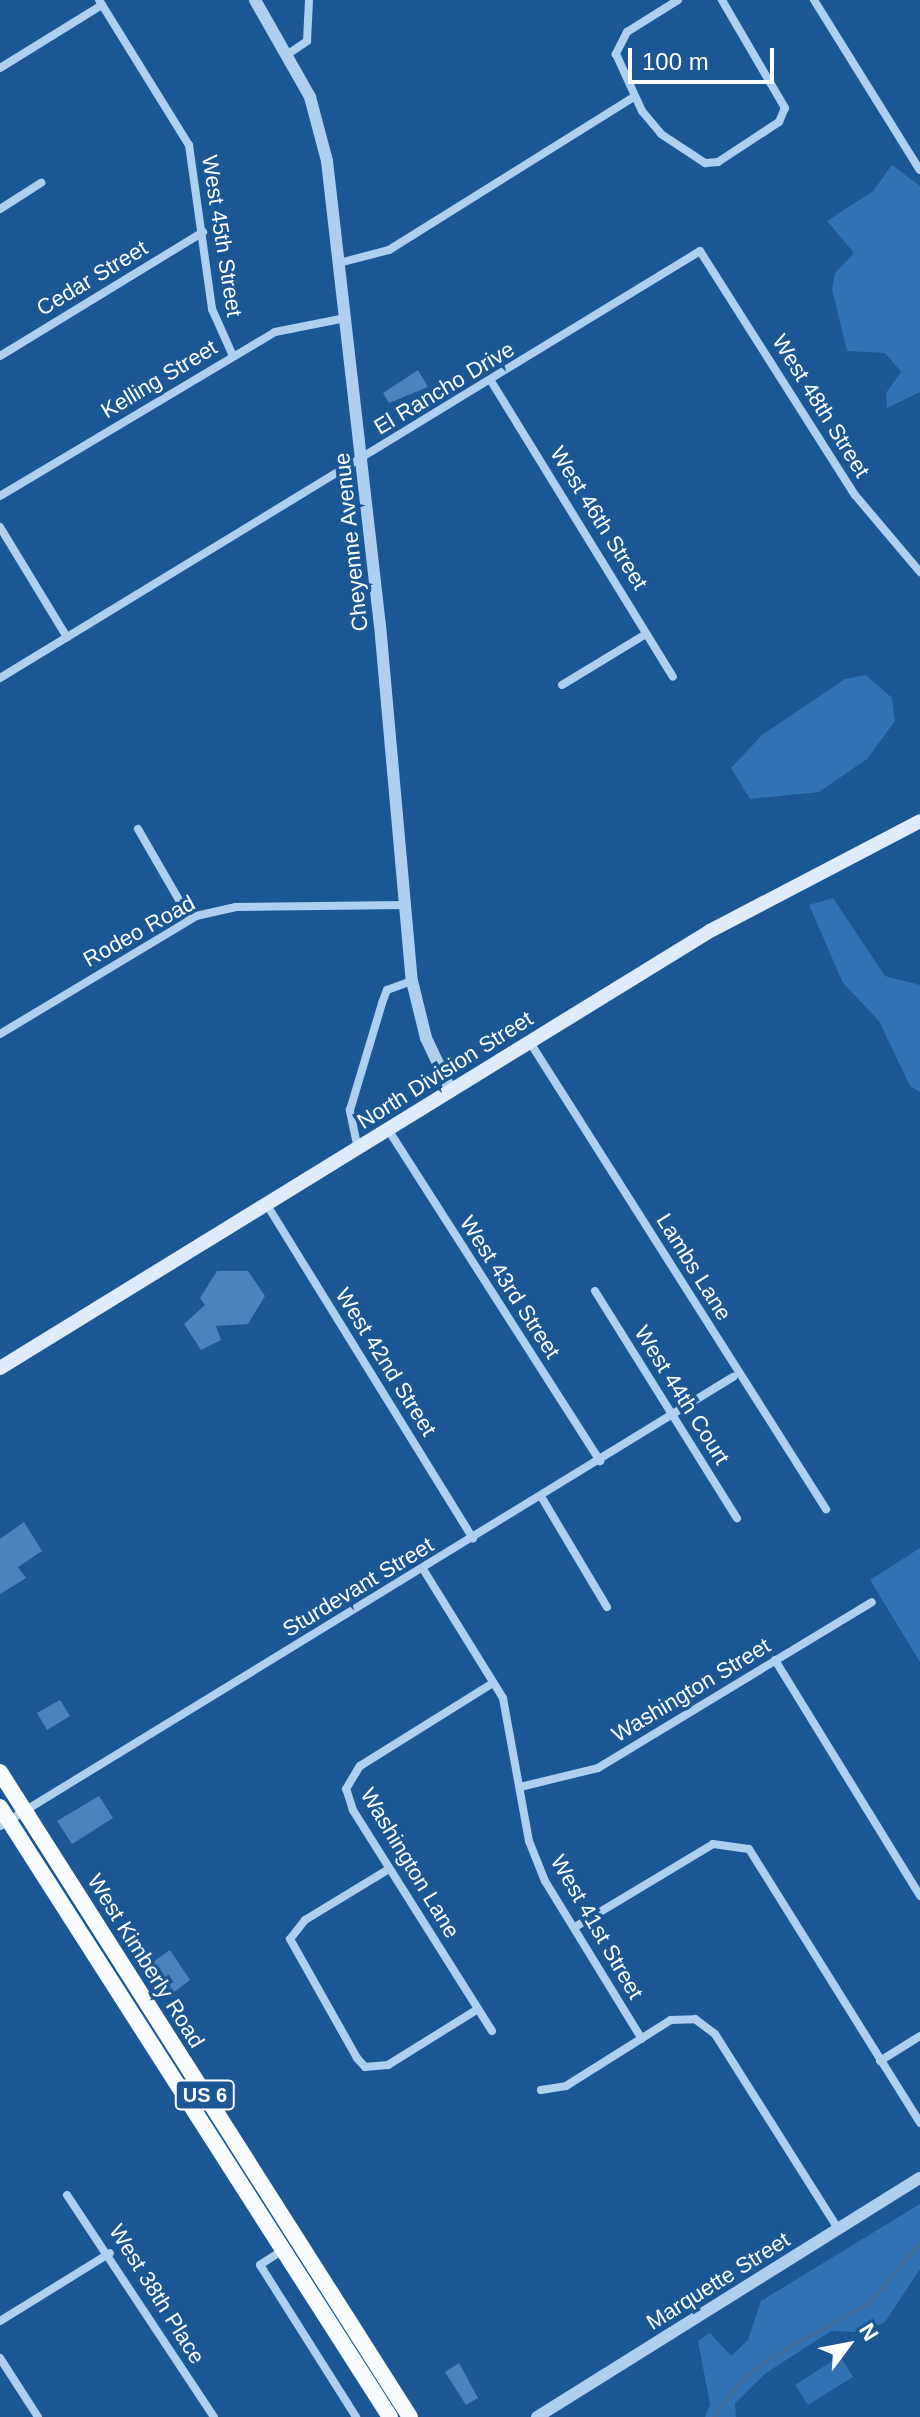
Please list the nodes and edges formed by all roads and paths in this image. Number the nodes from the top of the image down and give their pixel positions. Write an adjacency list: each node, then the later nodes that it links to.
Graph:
1 (255, 0): 7 (street)
2 (309, 0): 7 (street)
3 (678, 0): 9 (street)
4 (722, 0): 9 (street)
5 (814, 0): 10 (street)
6 (100, 3): 8 (street); 13 (street, West 45th Street)
7 (288, 54): 15 (street, Cheyenne Avenue)
8 (0, 68)
9 (632, 98): 15 (street)
10 (920, 170)
11 (41, 183): 12 (street)
12 (0, 209)
13 (203, 232): 17 (street, Cedar Street); 18 (street, West 45th Street)
14 (700, 251): 19 (street, El Rancho Drive); 23 (street, West 48th Street)
15 (339, 263): 16 (street, Cheyenne Avenue)
16 (346, 318): 18 (street, Kelling Street); 20 (street, Cheyenne Avenue)
17 (0, 356)
18 (233, 356): 21 (street, Kelling Street)
19 (491, 381): 20 (street, El Rancho Drive); 24 (street, West 46th Street)
20 (362, 459): 25 (street, El Rancho Drive); 31 (street, Cheyenne Avenue)
21 (0, 496)
22 (0, 527): 25 (street)
23 (920, 572)
24 (646, 634): 26 (street, West 46th Street); 28 (street)
25 (67, 637): 27 (street, El Rancho Drive)
26 (673, 677)
27 (0, 678)
28 (562, 685)
29 (920, 821): 35 (main road, North Division Street)
30 (138, 829): 32 (street)
31 (406, 905): 32 (street, Rodeo Road); 33 (street, Cheyenne Avenue)
32 (190, 919): 34 (street, Rodeo Road)
33 (412, 981): 36 (street, Cheyenne Avenue); 38 (street)
34 (0, 1034)
35 (531, 1044): 36 (main road, North Division Street); 46 (street, Lambs Lane)
36 (451, 1091): 37 (main road, North Division Street)
37 (389, 1131): 38 (main road, North Division Street); 44 (street, West 43rd Street)
38 (358, 1150): 39 (main road, North Division Street)
39 (267, 1205): 41 (main road, North Division Street); 48 (street, West 42nd Street)
40 (595, 1291): 43 (street, West 44th Court)
41 (0, 1368)
42 (733, 1377): 43 (street, Sturdevant Street)
43 (673, 1415): 44 (street, Sturdevant Street); 47 (street, West 44th Court)
44 (600, 1461): 45 (street, Sturdevant Street)
45 (542, 1498): 48 (street, Sturdevant Street); 51 (street)
46 (826, 1509)
47 (737, 1518)
48 (473, 1539): 49 (street, Sturdevant Street)
49 (423, 1569): 53 (street, West 41st Street); 56 (street, Sturdevant Street)
50 (872, 1602): 52 (street, Washington Street)
51 (607, 1607)
52 (775, 1660): 55 (street, Washington Street); 59 (street)
53 (493, 1683): 55 (street, West 41st Street); 58 (street, Washington Lane)
54 (0, 1772): 56 (main road, West Kimberly Road / US 6)
55 (520, 1787): 60 (street, West 41st Street)
56 (25, 1811): 57 (street, Sturdevant Street); 79 (main road, West Kimberly Road / US 6)
57 (3, 1818): 71 (main road, West Kimberly Road / US 6)
58 (389, 1869): 61 (street, Washington Lane); 61 (street)
59 (920, 1896)
60 (575, 1927): 64 (street, West 41st Street); 65 (street)
61 (478, 2009): 62 (street, Washington Lane)
62 (492, 2031)
63 (920, 2036): 65 (street)
64 (642, 2039): 66 (street); 70 (street)
65 (880, 2061): 67 (street)
66 (541, 2090)
67 (920, 2123)
68 (920, 2178): 70 (street, Marquette Street)
69 (67, 2195): 72 (street, West 38th Place)
70 (839, 2230): 80 (street, Marquette Street)
71 (283, 2250): 77 (street); 78 (main road, West Kimberly Road / US 6)
72 (110, 2253): 73 (street); 76 (street, West 38th Place)
73 (0, 2321)
74 (0, 2358): 75 (street)
75 (38, 2417)
76 (214, 2417)
77 (356, 2417)
78 (390, 2417)
79 (410, 2417)
80 (537, 2417)

